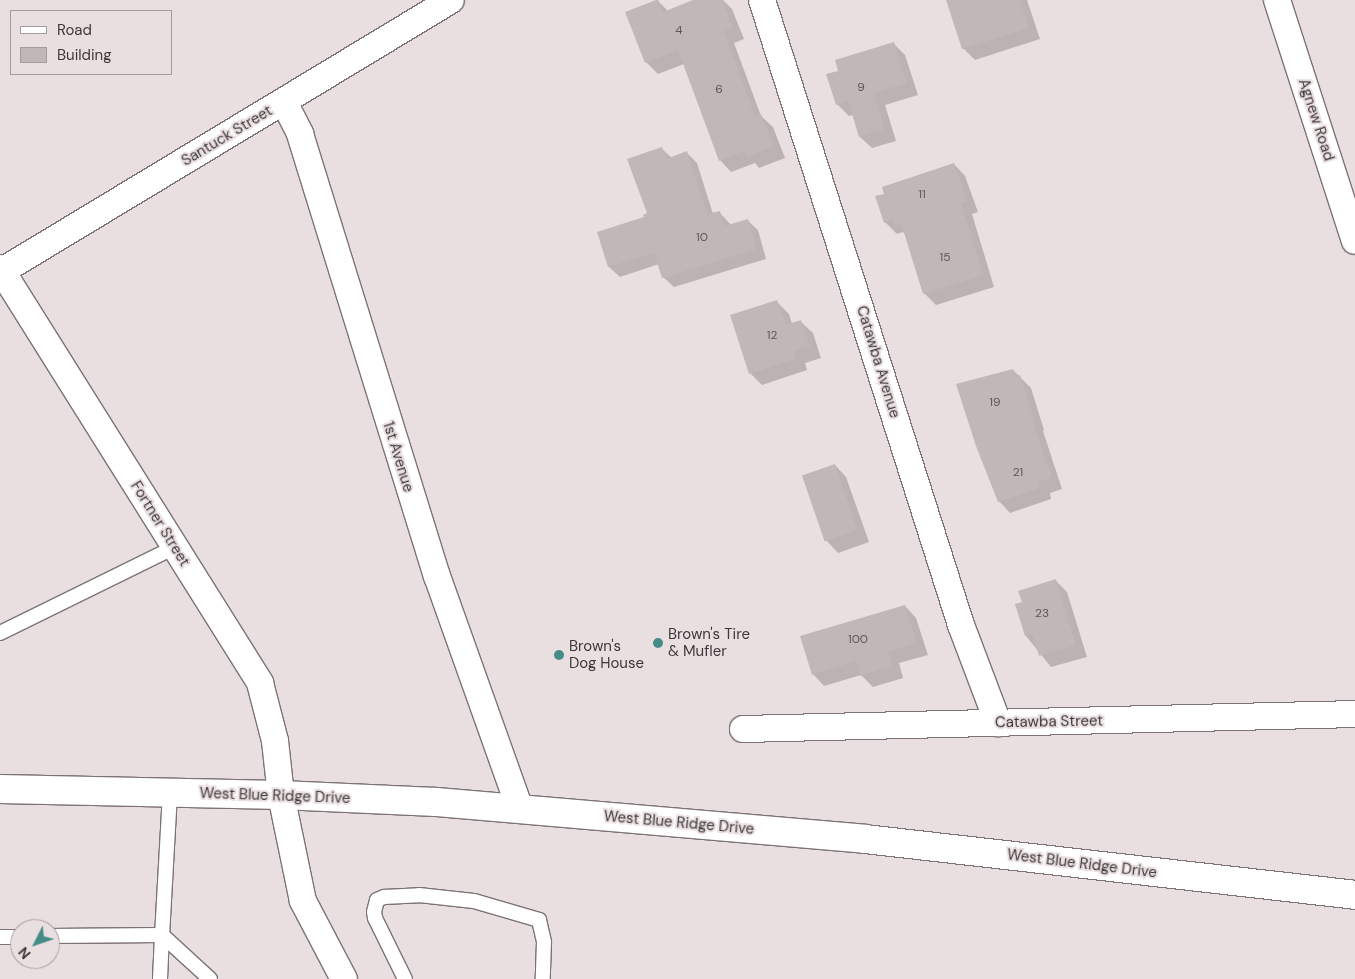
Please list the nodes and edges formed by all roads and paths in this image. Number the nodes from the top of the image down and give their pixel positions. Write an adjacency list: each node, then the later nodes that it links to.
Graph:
1 (451, 0): 4 (street, Santuck Street)
2 (762, 0): 10 (street, Catawba Avenue)
3 (1277, 0): 5 (street, Agnew Road)
4 (284, 102): 6 (street, Santuck Street); 15 (street, 1st Avenue)
5 (1355, 241)
6 (1, 269): 7 (street, Fortner Street)
7 (175, 547): 8 (lane); 14 (street, Fortner Street)
8 (0, 634)
9 (1355, 714): 10 (street, Catawba Street)
10 (998, 723): 11 (street, Catawba Street)
11 (743, 729)
12 (0, 789): 13 (main road, West Blue Ridge Drive)
13 (170, 793): 14 (main road, West Blue Ridge Drive); 17 (lane)
14 (282, 795): 15 (main road, West Blue Ridge Drive); 21 (street, Fortner Street)
15 (520, 809): 16 (main road, West Blue Ridge Drive)
16 (1355, 895)
17 (162, 935): 18 (lane); 19 (lane); 20 (lane)
18 (60, 936)
19 (160, 979)
20 (210, 979)
21 (344, 979)
22 (405, 979): 23 (lane)
23 (543, 979)

